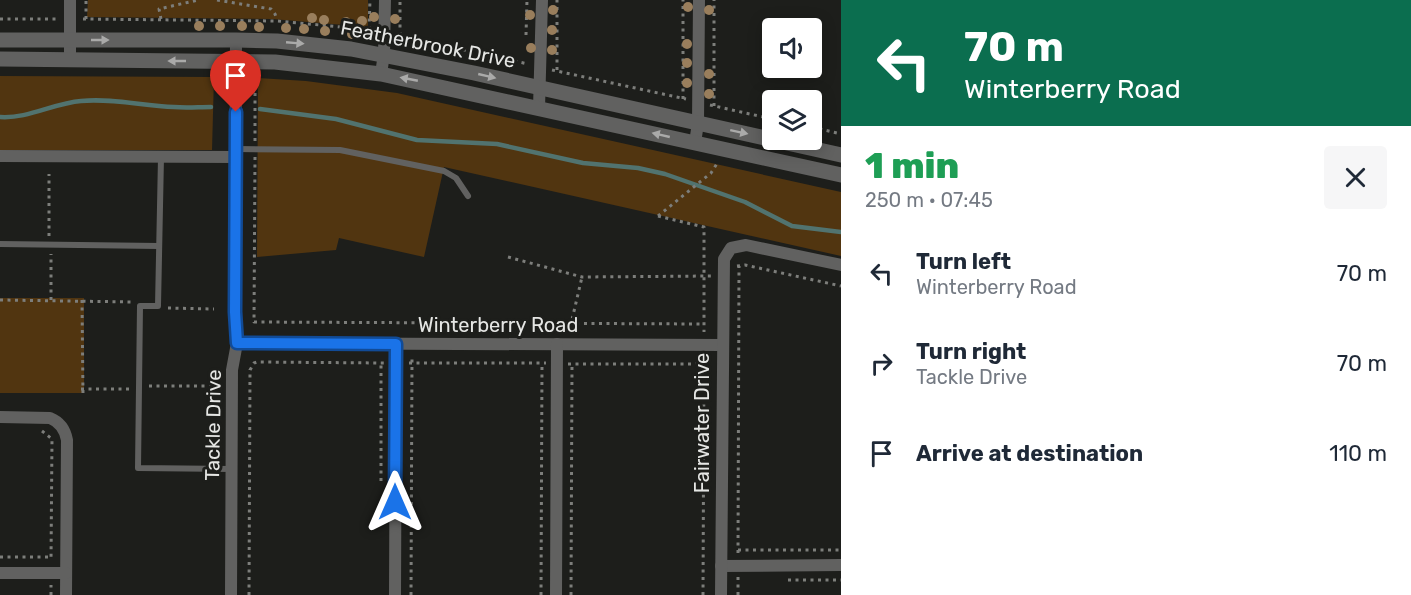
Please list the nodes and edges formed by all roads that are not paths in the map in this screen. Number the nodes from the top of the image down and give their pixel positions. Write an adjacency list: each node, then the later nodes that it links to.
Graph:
1 (70, 0): 6 (street)
2 (384, 0): 8 (street)
3 (542, 0): 13 (street)
4 (699, 0): 15 (street)
5 (0, 39): 6 (street, Featherbrook Drive)
6 (70, 40): 7 (street, Featherbrook Drive, one-way to 7); 10 (street)
7 (236, 40): 8 (street, Featherbrook Drive, one-way to 8); 11 (street, Tackle Drive)
8 (384, 54): 12 (street); 13 (street, Featherbrook Drive, one-way to 13)
9 (0, 59): 10 (street, Featherbrook Drive)
10 (70, 60): 11 (street, Featherbrook Drive, one-way to 10)
11 (236, 68): 12 (street, Featherbrook Drive); 17 (street, Tackle Drive)
12 (381, 74): 14 (street, Featherbrook Drive, one-way to 12)
13 (541, 88): 14 (street); 15 (street, Featherbrook Drive)
14 (539, 108): 16 (street, Featherbrook Drive, one-way to 14)
15 (698, 123): 16 (street); 18 (street, Featherbrook Drive, one-way to 18)
16 (695, 143): 21 (street, Featherbrook Drive)
17 (236, 153): 20 (street); 22 (lane); 26 (street, Tackle Drive)
18 (841, 155)
19 (0, 156): 20 (street)
20 (161, 157): 24 (lane)
21 (841, 175)
22 (468, 196)
23 (0, 244): 24 (lane)
24 (159, 246): 31 (lane)
25 (841, 265): 29 (street, Fairwater Drive)
26 (237, 343): 27 (street, Winterberry Road); 31 (street, Tackle Drive)
27 (396, 344): 28 (street, Winterberry Road); 38 (street)
28 (557, 344): 29 (street, Winterberry Road); 39 (street)
29 (722, 345): 33 (street, Fairwater Drive)
30 (0, 417): 35 (street)
31 (232, 469): 37 (street, Tackle Drive)
32 (841, 565): 33 (street)
33 (721, 566): 40 (street, Fairwater Drive)
34 (0, 573): 35 (street)
35 (66, 573): 36 (street)
36 (66, 595)
37 (231, 595)
38 (395, 595)
39 (556, 595)
40 (721, 595)

